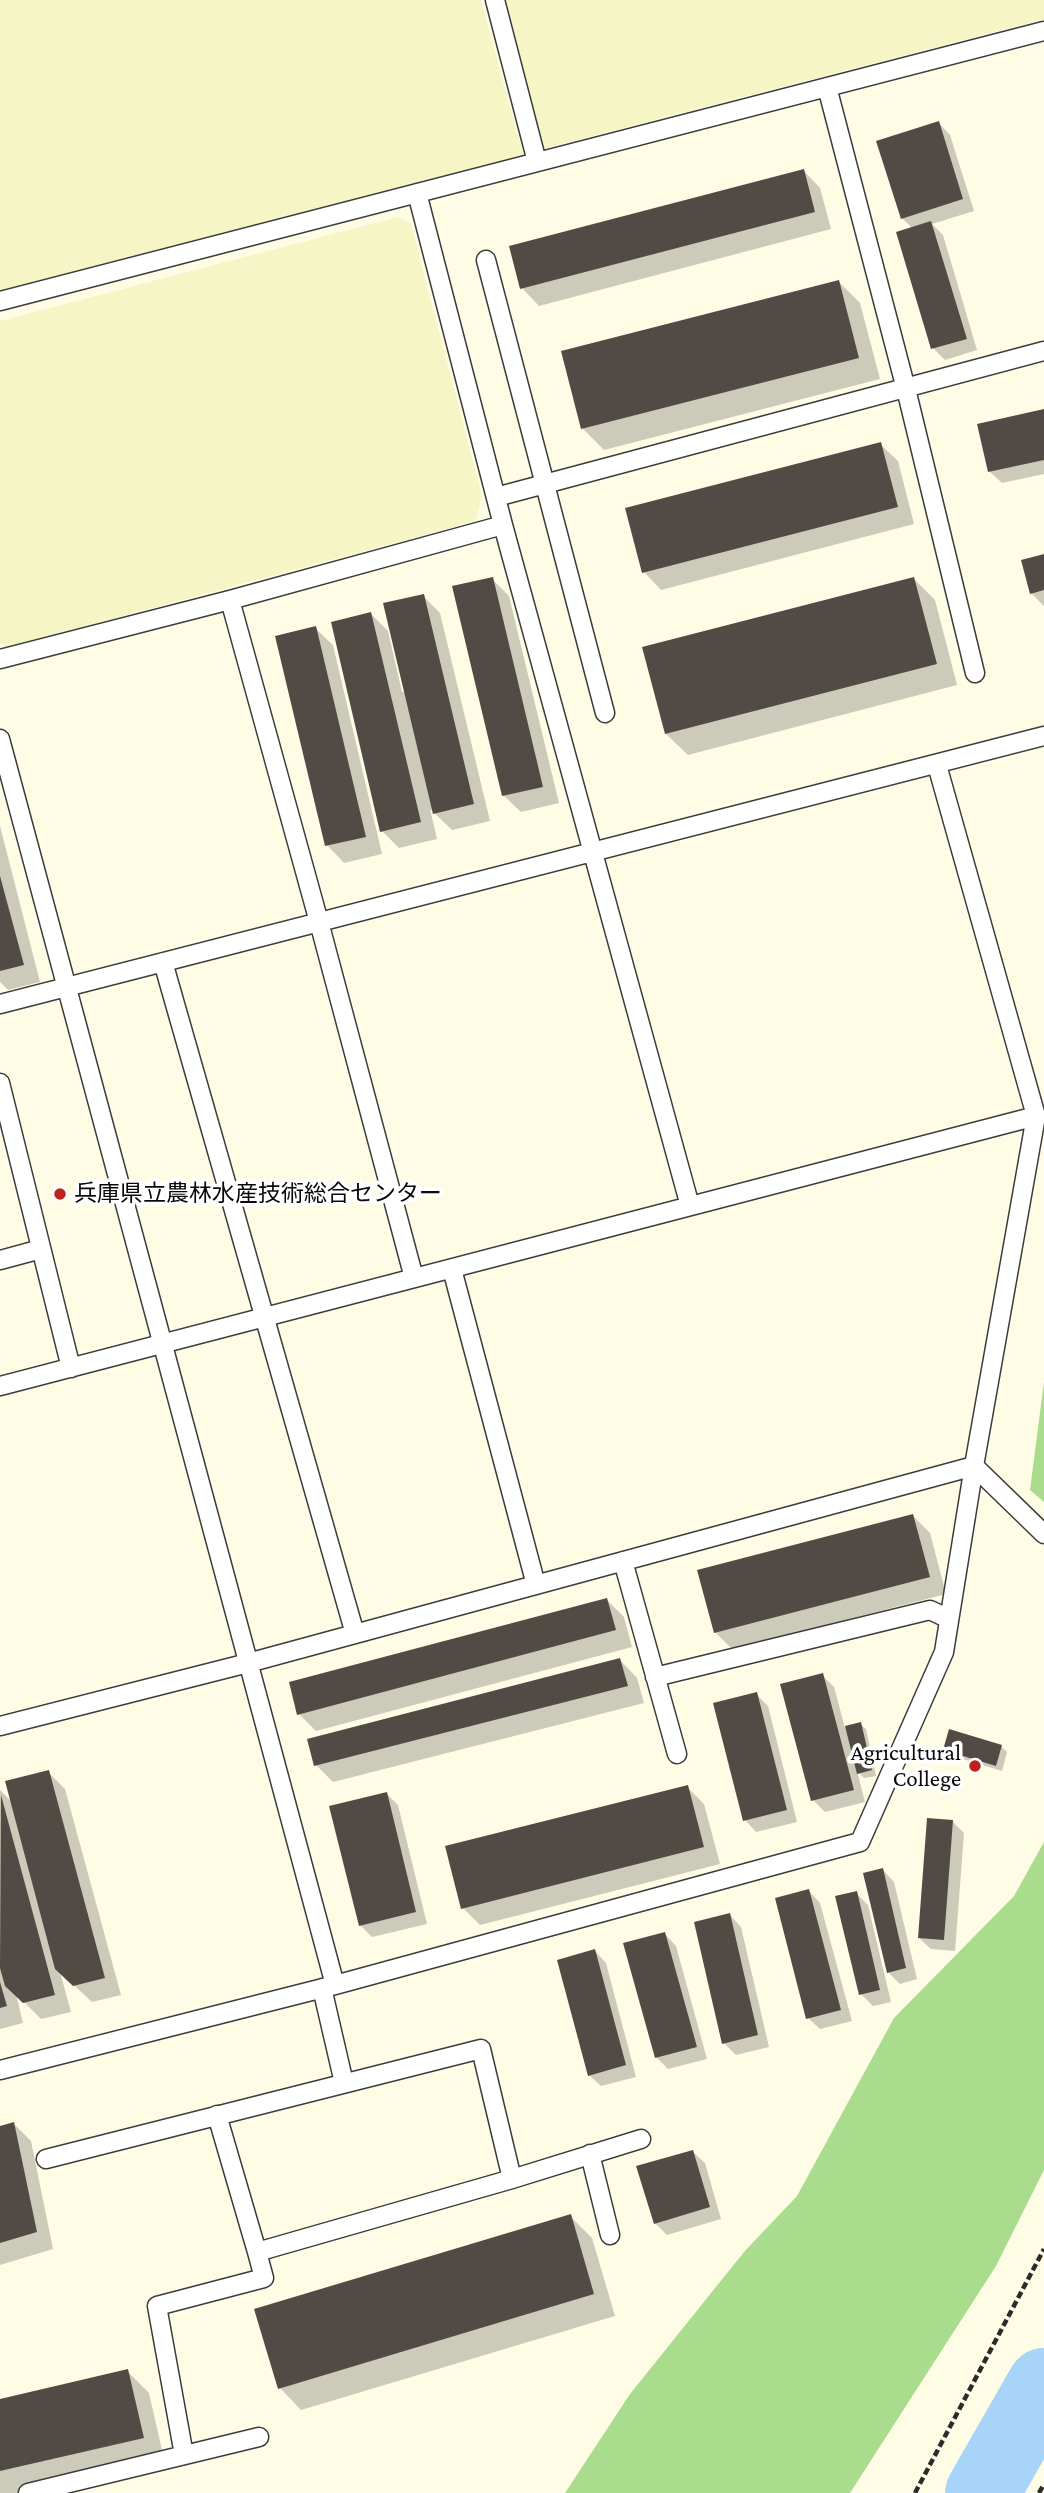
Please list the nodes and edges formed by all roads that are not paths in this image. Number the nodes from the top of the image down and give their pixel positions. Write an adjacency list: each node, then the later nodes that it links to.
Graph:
1 (495, 0): 4 (lane)
2 (1044, 31): 3 (lane)
3 (827, 87): 4 (lane); 9 (lane)
4 (537, 162): 5 (lane)
5 (417, 193): 7 (lane); 11 (lane)
6 (486, 260): 10 (lane)
7 (0, 301)
8 (1044, 351): 9 (lane)
9 (906, 389): 10 (lane); 15 (lane)
10 (546, 483): 11 (lane); 16 (lane)
11 (496, 497): 12 (lane)
12 (503, 525): 13 (lane); 20 (lane)
13 (230, 600): 14 (lane); 21 (lane)
14 (0, 659)
15 (975, 673)
16 (605, 713)
17 (1044, 736): 19 (lane)
18 (0, 739): 23 (lane)
19 (937, 765): 20 (lane); 26 (lane)
20 (592, 852): 21 (lane); 28 (lane)
21 (319, 922): 22 (lane); 32 (lane)
22 (163, 961): 23 (lane); 33 (lane)
23 (65, 987): 24 (lane); 34 (lane)
24 (0, 1004)
25 (0, 1083): 27 (lane)
26 (1036, 1116): 28 (lane); 37 (lane)
27 (7, 1139): 29 (lane)
28 (690, 1206): 31 (lane)
29 (41, 1249): 30 (lane); 35 (lane)
30 (0, 1260)
31 (452, 1269): 32 (lane); 40 (lane)
32 (414, 1278): 33 (lane)
33 (263, 1318): 34 (lane); 42 (lane)
34 (162, 1344): 35 (lane); 43 (lane)
35 (71, 1368): 36 (lane)
36 (0, 1386)
37 (974, 1466): 38 (lane); 39 (lane); 41 (lane)
38 (1044, 1534)
39 (623, 1561): 40 (lane); 44 (lane)
40 (536, 1585): 42 (lane)
41 (949, 1619): 44 (lane); 47 (lane)
42 (355, 1634): 43 (lane)
43 (247, 1662): 45 (lane); 47 (lane)
44 (656, 1677): 46 (lane)
45 (0, 1726)
46 (677, 1754)
47 (328, 1987): 48 (lane); 49 (lane)
48 (0, 2070)
49 (344, 2083): 50 (lane); 54 (lane)
50 (217, 2115): 53 (lane); 56 (lane)
51 (641, 2139): 52 (lane)
52 (590, 2154): 54 (lane); 55 (lane)
53 (46, 2158)
54 (512, 2179): 56 (lane)
55 (610, 2235)
56 (257, 2252): 58 (lane)
57 (259, 2437): 58 (lane)
58 (184, 2455): 59 (lane)
59 (28, 2493)

